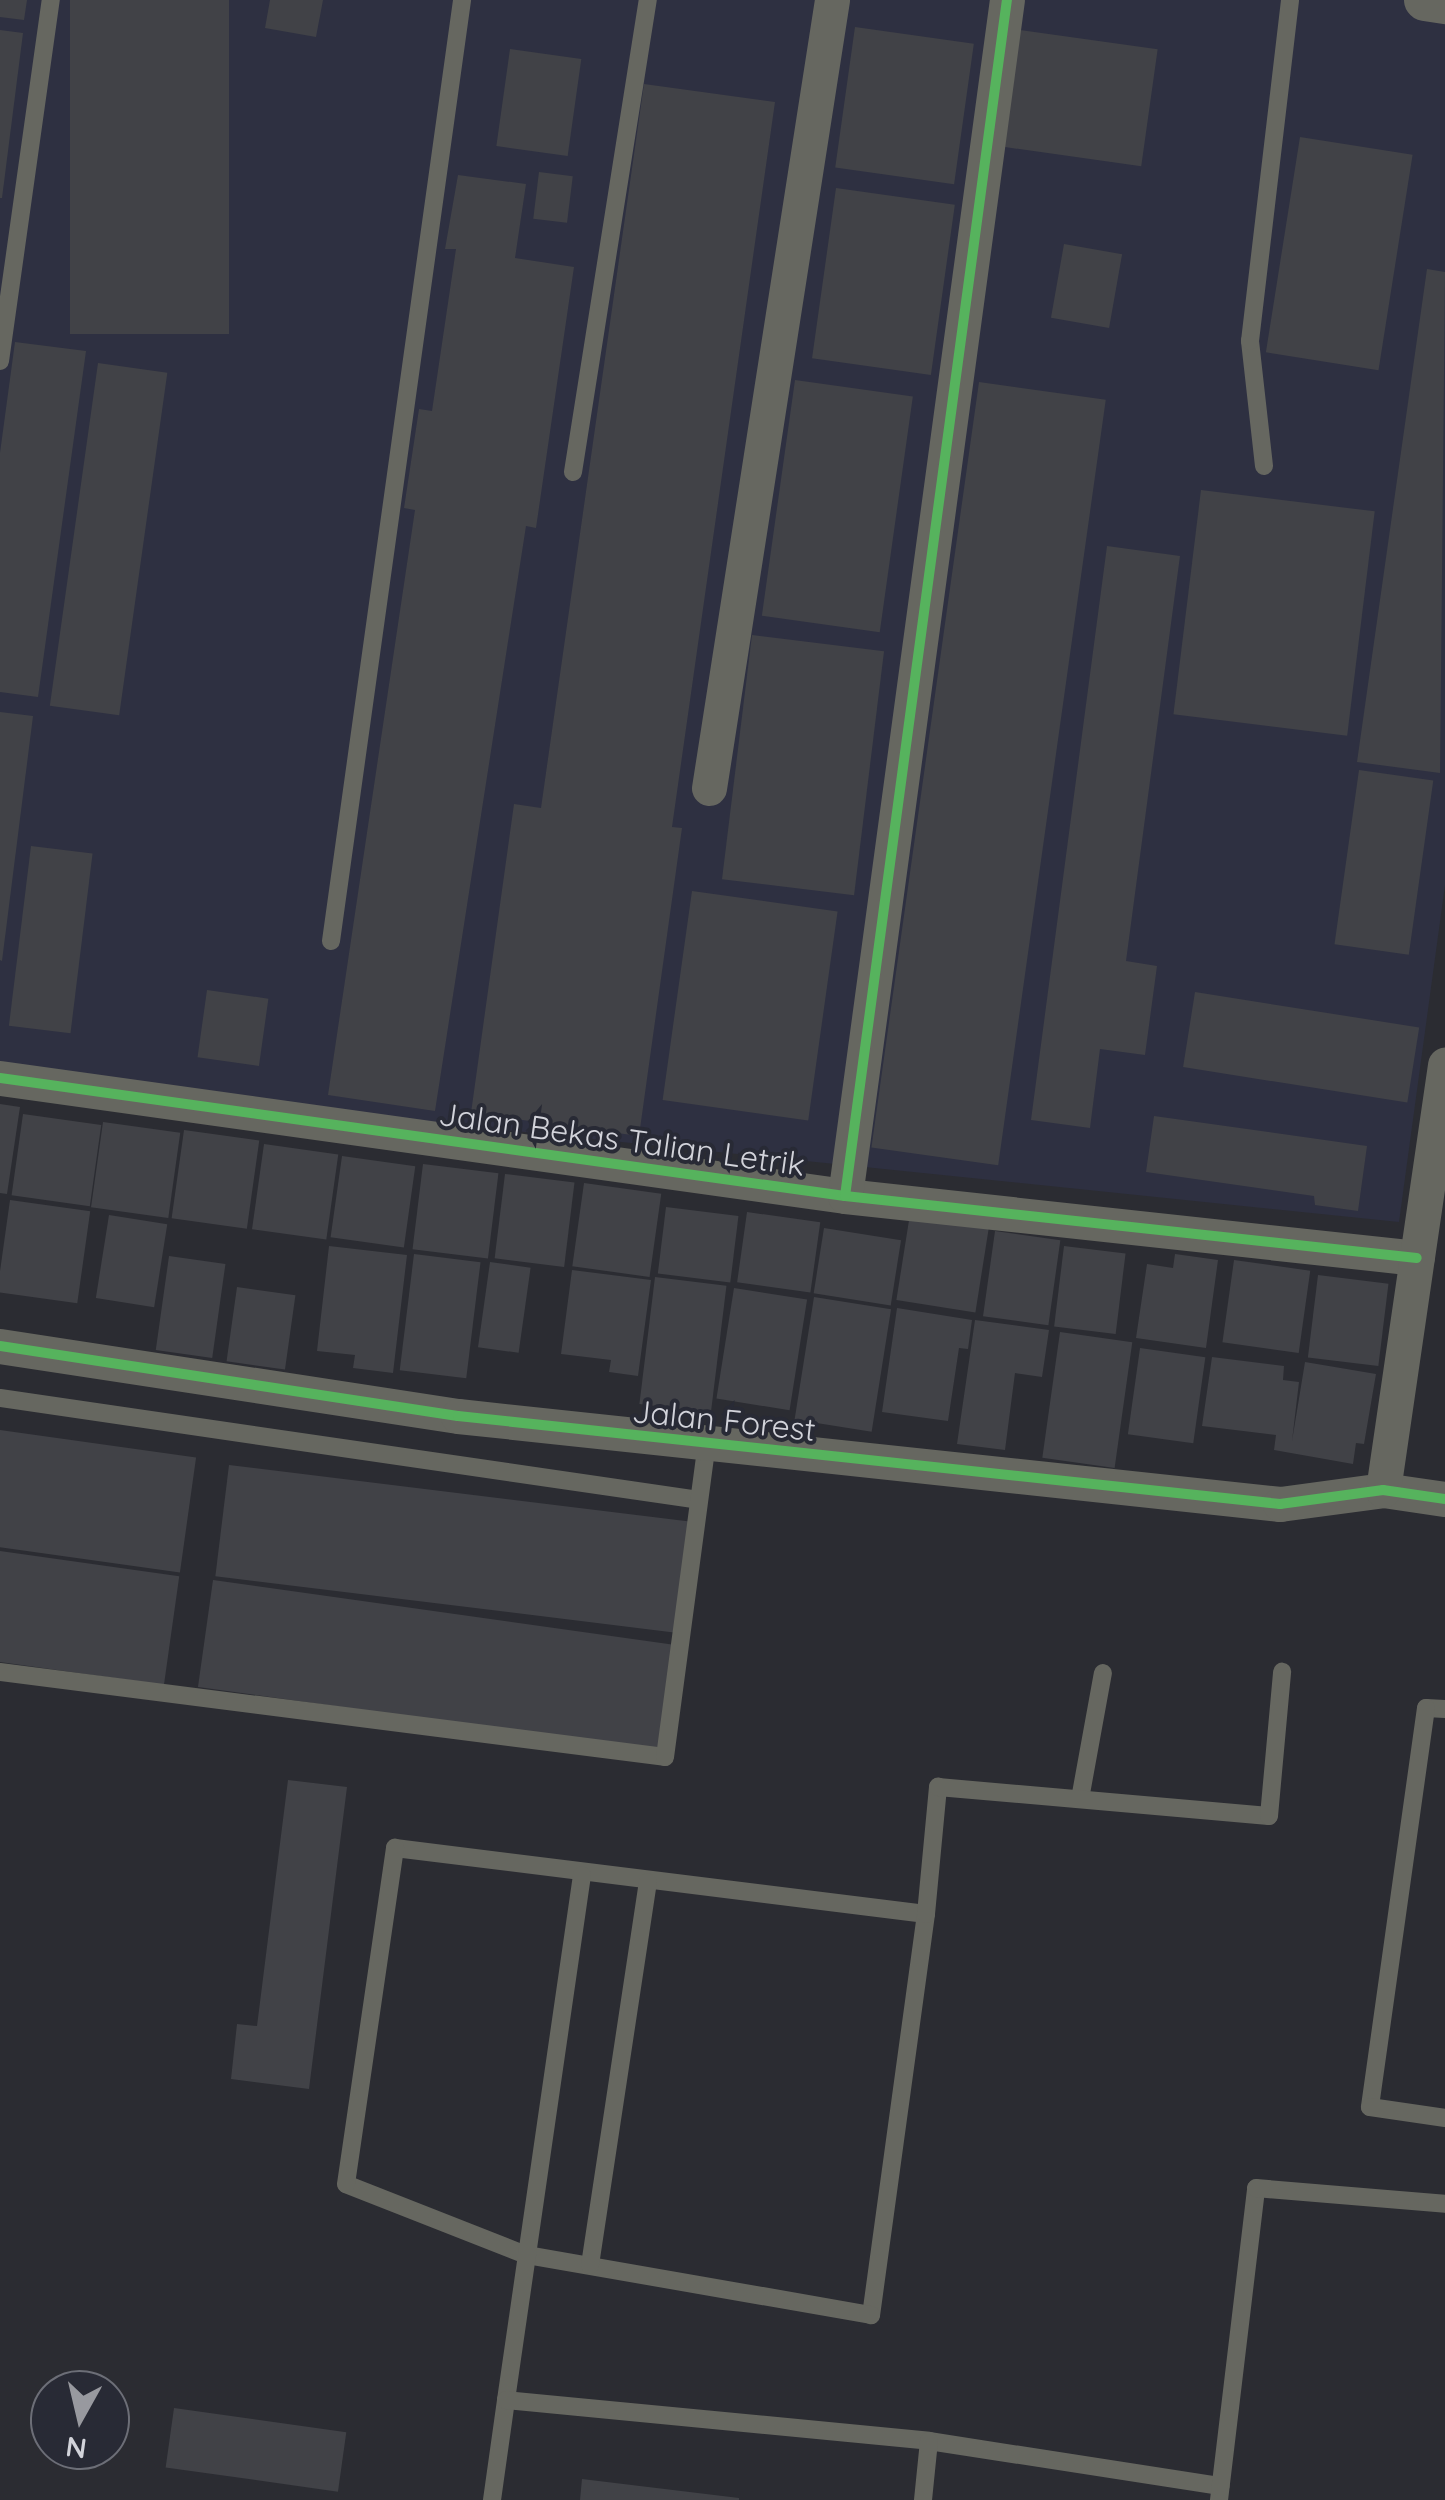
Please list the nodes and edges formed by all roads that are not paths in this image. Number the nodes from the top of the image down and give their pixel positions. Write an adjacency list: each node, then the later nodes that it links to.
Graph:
1 (52, 0): 9 (lane)
2 (462, 0): 14 (lane)
3 (648, 0): 12 (lane)
4 (832, 0): 13 (street)
5 (1007, 0): 17 (street)
6 (1290, 0): 11 (lane)
7 (1425, 0): 8 (street)
8 (1445, 3)
9 (10, 224): 10 (lane)
10 (0, 361)
11 (1264, 466)
12 (572, 472)
13 (710, 788)
14 (332, 941)
15 (1445, 1064): 18 (street)
16 (0, 1078): 17 (street, Jalan Bekas Talian Letrik)
17 (845, 1196): 18 (street, Jalan Bekas Talian Letrik)
18 (1417, 1258): 22 (street)
19 (0, 1346): 21 (street, Jalan Forest)
20 (0, 1398): 24 (lane)
21 (707, 1443): 22 (street, Jalan Forest); 24 (lane)
22 (1383, 1490): 23 (street, Jalan Forest)
23 (1445, 1499)
24 (699, 1500): 25 (lane)
25 (0, 1672)
26 (1282, 1672): 29 (lane)
27 (1103, 1673): 29 (lane)
28 (1445, 1709): 33 (lane)
29 (1080, 1799): 32 (lane)
30 (582, 1875): 31 (lane); 35 (lane); 35 (lane)
31 (648, 1882): 32 (lane); 36 (lane)
32 (926, 1914): 36 (lane)
33 (1445, 2118)
34 (1445, 2204): 39 (lane)
35 (526, 2254): 36 (lane); 37 (lane)
36 (590, 2266)
37 (506, 2400): 38 (lane); 40 (lane)
38 (930, 2442): 39 (lane); 41 (lane)
39 (1220, 2493)
40 (492, 2500)
41 (922, 2500)

